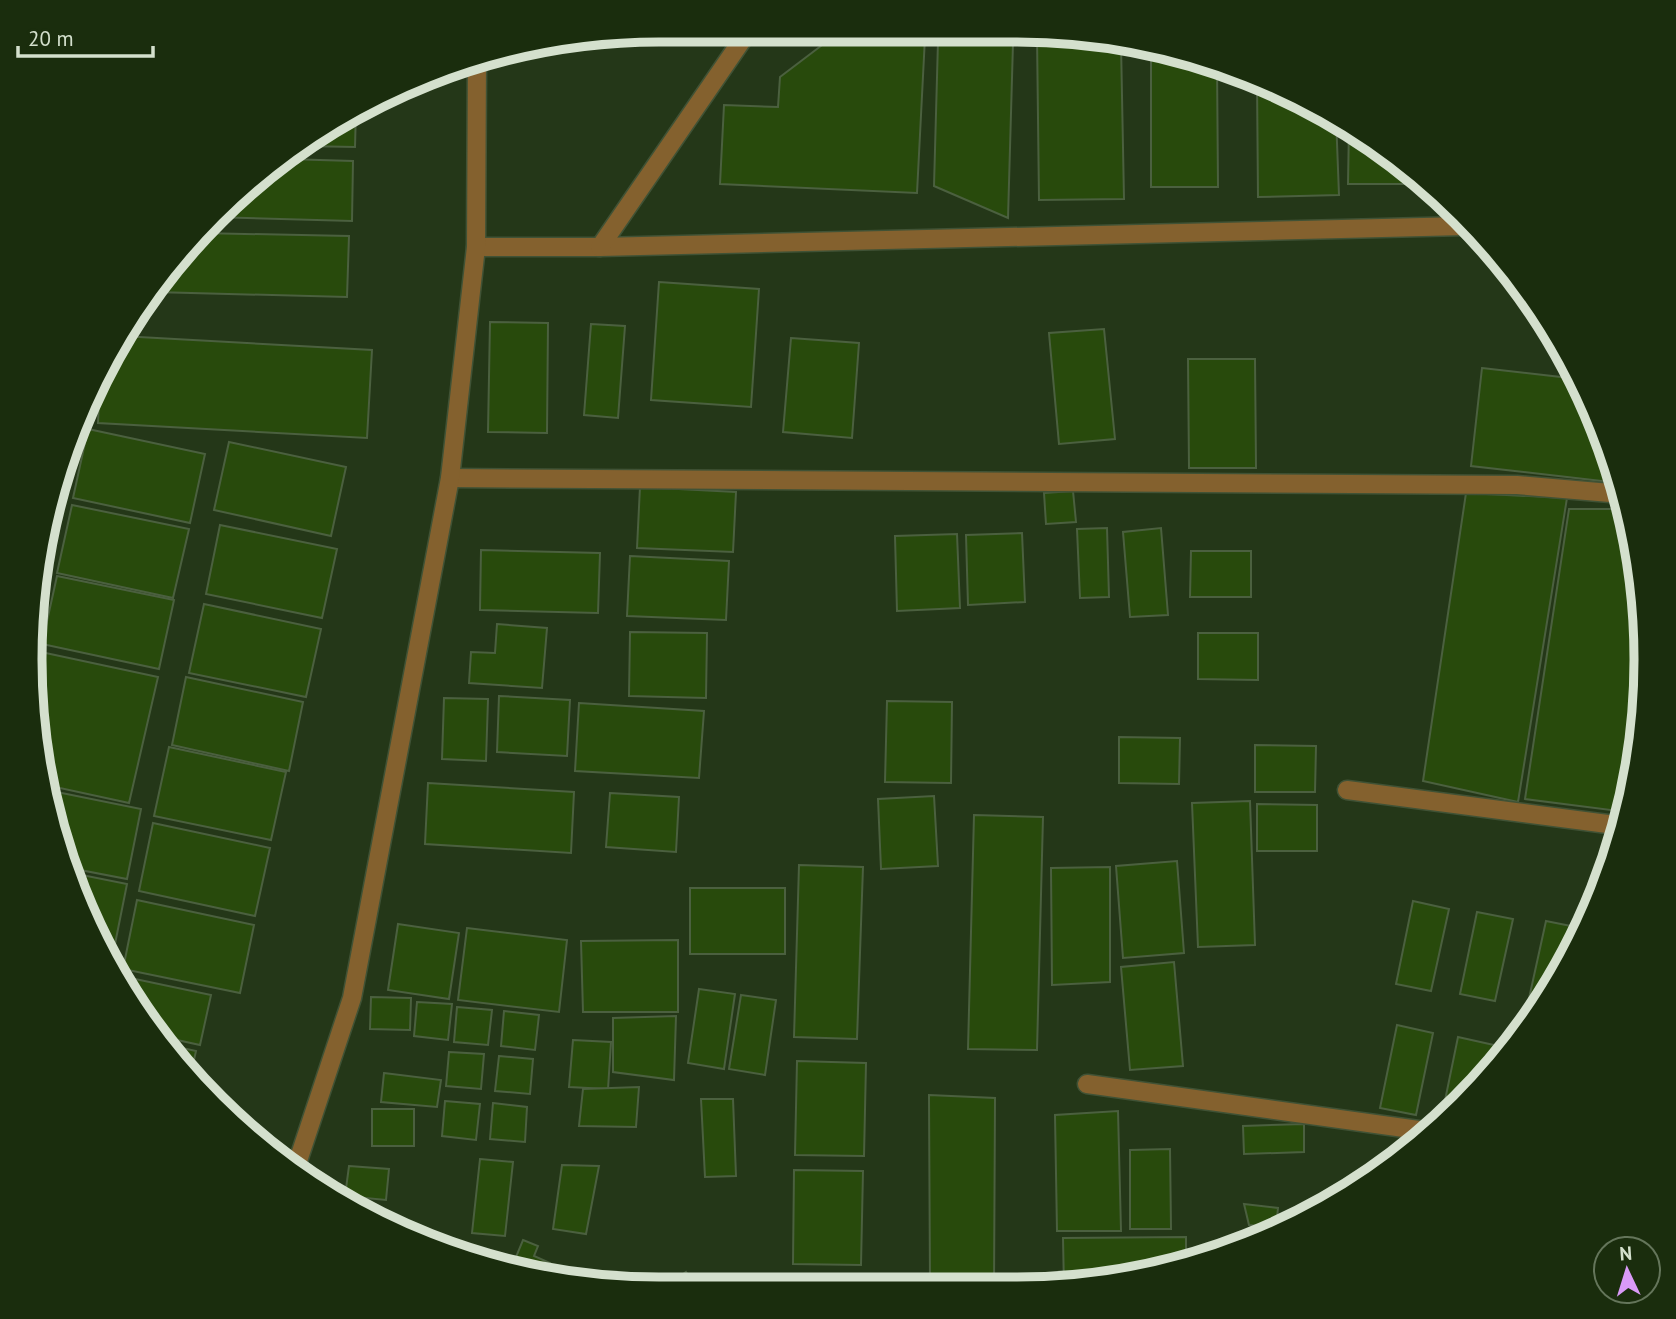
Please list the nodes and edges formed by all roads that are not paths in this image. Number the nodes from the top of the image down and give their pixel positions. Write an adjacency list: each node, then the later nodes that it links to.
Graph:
1 (742, 42): 5 (street)
2 (477, 70): 4 (street)
3 (1456, 226): 5 (street)
4 (476, 247): 5 (street); 6 (street)
5 (600, 247)
6 (450, 478): 7 (street); 12 (street)
7 (1611, 493)
8 (1347, 790): 9 (street)
9 (1611, 824)
10 (1087, 1084): 11 (street)
11 (1417, 1130)
12 (298, 1160)

